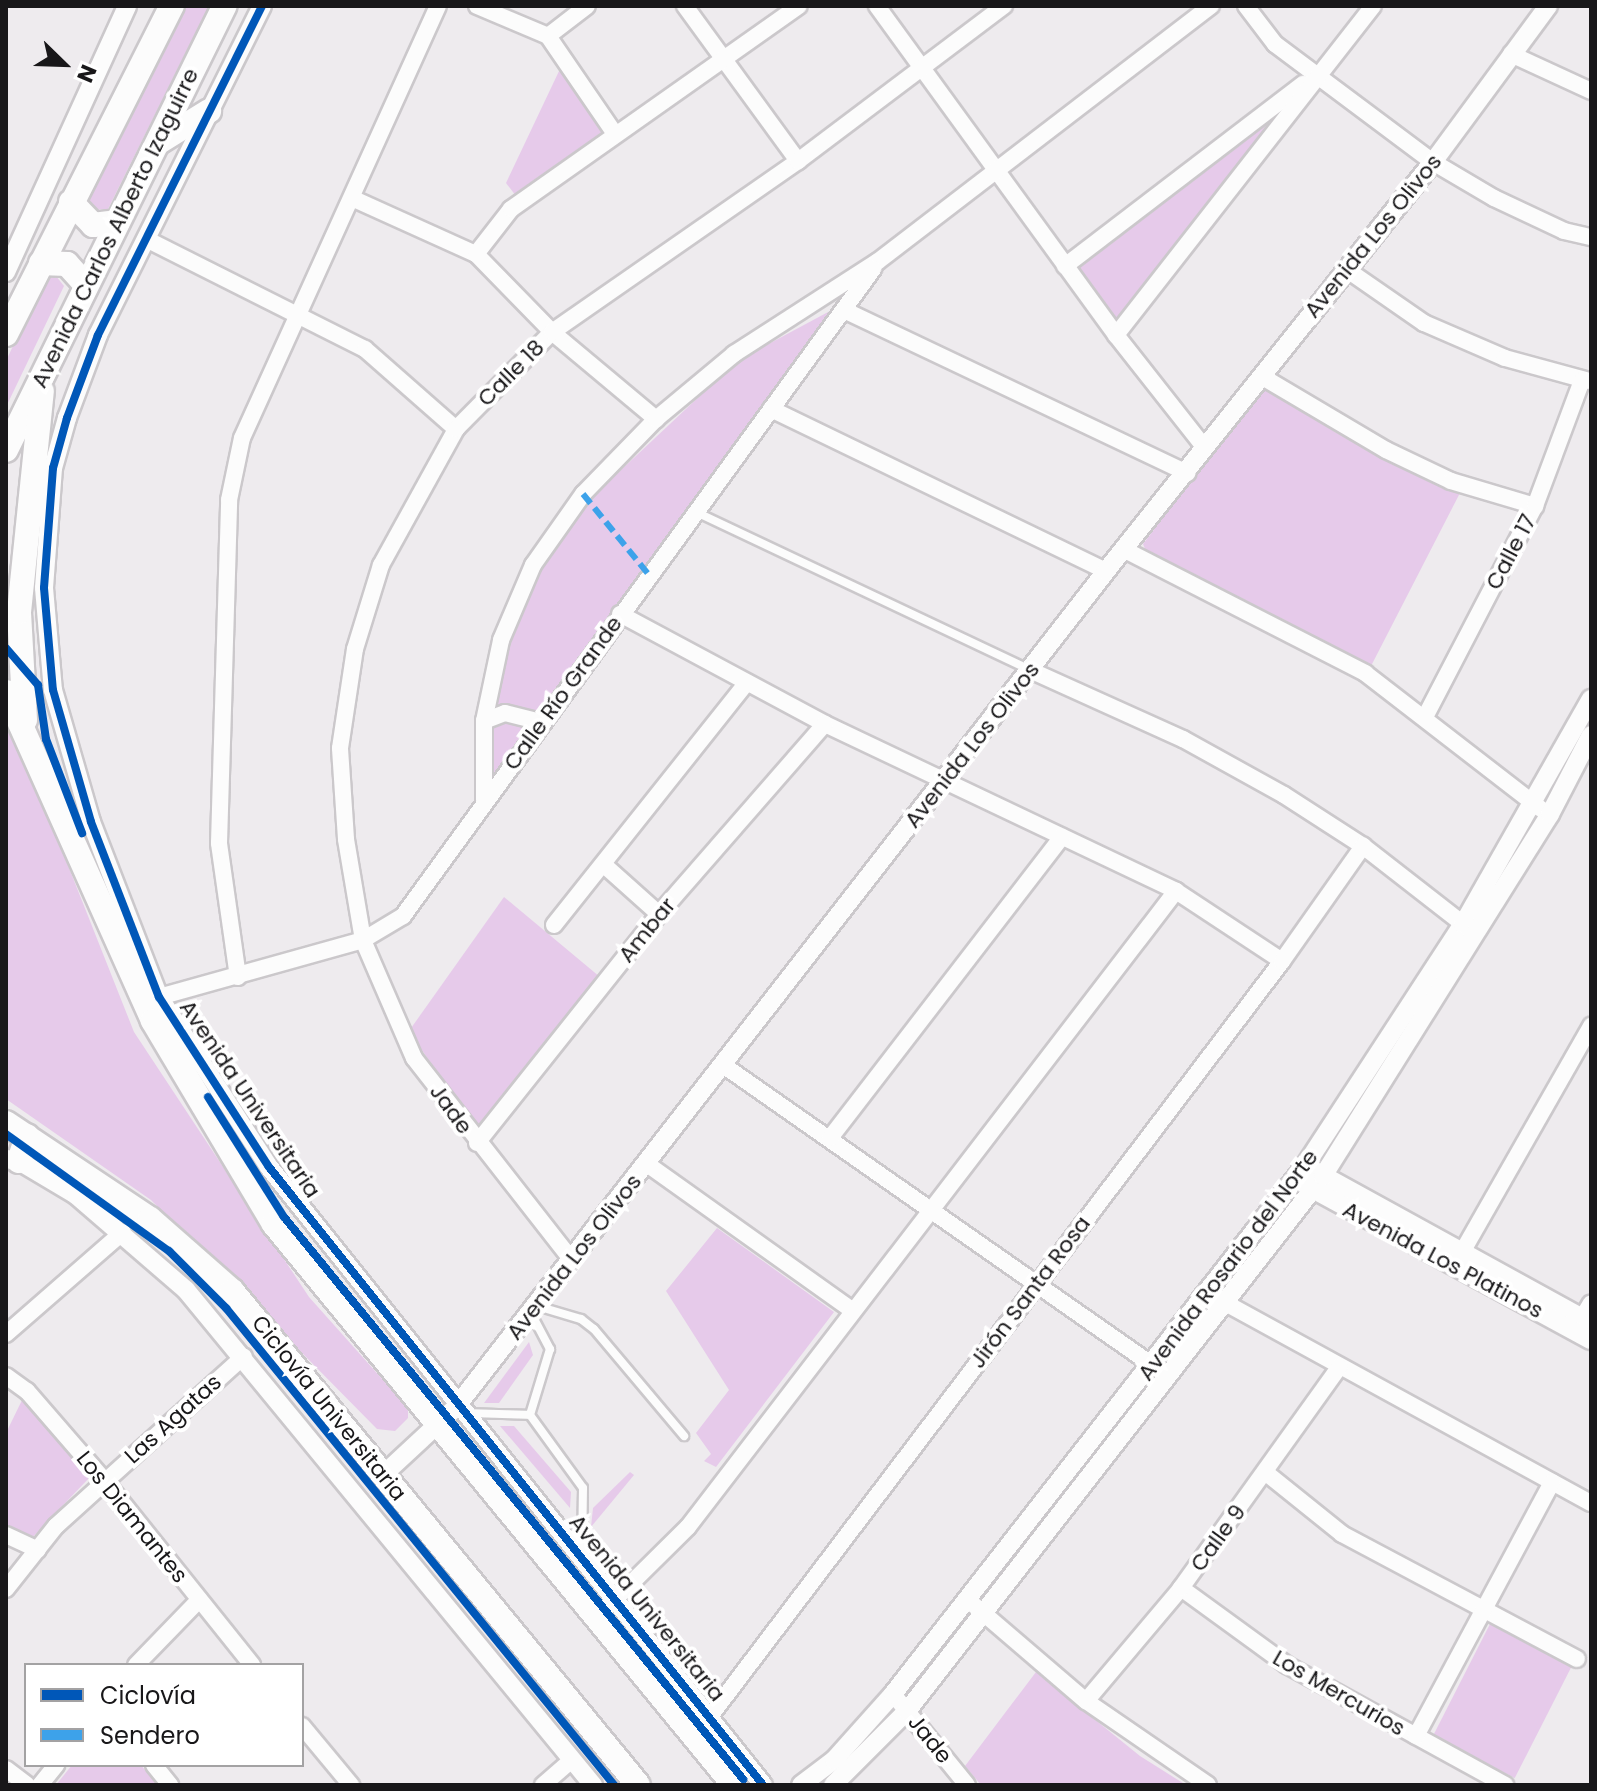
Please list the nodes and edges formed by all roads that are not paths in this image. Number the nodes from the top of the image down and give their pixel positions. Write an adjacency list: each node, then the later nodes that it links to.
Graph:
1 (127, 6): 38 (street)
2 (224, 6): 24 (main road, Avenida Carlos Alberto Izaguirre)
3 (262, 6): 22 (street, Avenida Carlos Alberto Izaguirre)
4 (438, 6): 28 (street)
5 (477, 6): 16 (street)
6 (587, 6): 16 (street)
7 (685, 6): 18 (street)
8 (799, 6): 18 (street)
9 (877, 6): 19 (street)
10 (1004, 6): 19 (street, Calle 18)
11 (1211, 6): 27 (street)
12 (1246, 6): 20 (street)
13 (1373, 6): 20 (street)
14 (1548, 6): 17 (street, Avenida Los Olivos)
15 (163, 13): 29 (main road)
16 (548, 36): 23 (street)
17 (1511, 54): 21 (street); 26 (street, Avenida Los Olivos)
18 (724, 61): 23 (street); 25 (street)
19 (923, 71): 25 (street, Calle 18); 27 (street)
20 (1314, 76): 26 (street); 35 (street); 45 (street)
21 (1591, 91)
22 (209, 111): 24 (main road); 32 (street, Avenida Carlos Alberto Izaguirre)
23 (615, 134): 33 (street)
24 (159, 142): 30 (main road, Avenida Carlos Alberto Izaguirre)
25 (798, 161): 43 (street, Calle 18)
26 (1433, 162): 31 (street); 37 (street, Avenida Los Olivos)
27 (999, 172): 34 (street); 35 (street)
28 (354, 199): 33 (street); 42 (street)
29 (71, 202): 30 (main road); 36 (main road)
30 (118, 222): 39 (main road, Avenida Carlos Alberto Izaguirre)
31 (1591, 237)
32 (146, 239): 42 (street); 58 (street, Avenida Carlos Alberto Izaguirre)
33 (476, 254): 43 (street)
34 (877, 262): 41 (street, Calle Río Grande); 50 (street)
35 (1065, 266): 45 (street)
36 (38, 268): 39 (main road); 40 (main road); 44 (main road)
37 (1346, 269): 47 (street, Avenida Los Olivos); 48 (street)
38 (6, 272)
39 (86, 285): 46 (main road, Avenida Carlos Alberto Izaguirre)
40 (6, 297)
41 (846, 311): 49 (street, Calle Río Grande); 54 (street)
42 (300, 316): 51 (street); 85 (street)
43 (552, 332): 50 (street); 51 (street, Calle 18)
44 (6, 334)
45 (1116, 335): 52 (street)
46 (44, 370): 53 (main road, Avenida Carlos Alberto Izaguirre); 55 (main road)
47 (1261, 376): 52 (street, Avenida Los Olivos); 56 (street)
48 (1587, 381): 56 (street, Calle 17)
49 (771, 409): 57 (street, Calle Río Grande); 60 (street)
50 (656, 419): 67 (street)
51 (456, 429): 83 (street, Calle 18)
52 (1205, 448): 54 (street, Avenida Los Olivos)
53 (6, 450)
54 (1187, 473): 59 (street, Avenida Los Olivos)
55 (32, 504): 58 (main road); 70 (main road)
56 (1535, 506): 66 (street, Calle 17)
57 (696, 512): 61 (street, Calle Río Grande); 62 (lane)
58 (47, 533): 75 (street, Avenida Universitaria)
59 (1125, 550): 60 (street, Avenida Los Olivos); 66 (street)
60 (1106, 571): 62 (street, Avenida Los Olivos)
61 (620, 614): 63 (street); 68 (street, Calle Río Grande)
62 (1030, 670): 72 (street, Avenida Los Olivos); 77 (street)
63 (747, 682): 69 (street); 78 (street)
64 (6, 692): 70 (main road, Avenida Universitaria)
65 (1591, 699): 74 (street, Avenida Rosario del Norte)
66 (1425, 717): 74 (street)
67 (484, 721): 68 (street); 73 (street)
68 (541, 722): 73 (street, Calle Río Grande)
69 (825, 724): 72 (street); 80 (street, Ambar)
70 (25, 727): 75 (main road, Avenida Universitaria)
71 (1591, 735): 74 (street, Avenida Rosario del Norte)
72 (945, 779): 76 (street); 88 (street, Avenida Los Olivos)
73 (484, 800): 83 (street, Calle Río Grande)
74 (1542, 809): 82 (street, Avenida Rosario del Norte)
75 (81, 828): 86 (street, Avenida Universitaria); 114 (main road, Avenida Universitaria)
76 (1062, 837): 79 (street); 91 (street)
77 (1363, 846): 82 (street); 84 (street, Jirón Santa Rosa)
78 (603, 864): 80 (street); 81 (street)
79 (1176, 891): 84 (street); 97 (street)
80 (659, 914): 92 (street, Ambar)
81 (554, 925)
82 (1469, 929): 95 (street, Avenida Rosario del Norte); 96 (street, Avenida Rosario del Norte)
83 (363, 940): 85 (street, Calle Río Grande); 92 (street, Jade)
84 (1282, 961): 101 (street, Jirón Santa Rosa)
85 (238, 977): 86 (street, Calle Río Grande)
86 (159, 997): 112 (street, Avenida Universitaria)
87 (1591, 1026): 100 (street)
88 (723, 1065): 91 (street); 94 (street, Avenida Los Olivos)
89 (6, 1123): 90 (main road)
90 (17, 1134): 93 (main road); 117 (main road)
91 (830, 1138): 97 (street)
92 (477, 1143): 99 (street, Jade)
93 (12, 1160): 98 (street)
94 (647, 1164): 99 (street, Avenida Los Olivos); 104 (street)
95 (1300, 1173): 96 (street, Avenida Los Platinos); 102 (street, Avenida Rosario del Norte)
96 (1318, 1182): 100 (street, Avenida Los Platinos); 102 (street, Avenida Rosario del Norte)
97 (930, 1212): 101 (street); 104 (street)
98 (123, 1232): 106 (street); 108 (street)
99 (571, 1259): 103 (street, Avenida Los Olivos)
100 (1458, 1259): 105 (street, Avenida Los Platinos); 107 (street, Avenida Los Platinos)
101 (1035, 1286): 110 (street); 138 (street, Jirón Santa Rosa)
102 (1216, 1299): 109 (street); 110 (street, Avenida Rosario del Norte)
103 (534, 1309): 112 (street, Avenida Los Olivos); 113 (lane); 115 (lane)
104 (852, 1310): 126 (street)
105 (1588, 1315)
106 (6, 1334)
107 (1591, 1340)
108 (244, 1356): 118 (street, Las Agatas); 142 (street)
109 (1339, 1367): 116 (street, Calle 9); 119 (street)
110 (1160, 1371): 128 (street, Avenida Rosario del Norte); 130 (street, Avenida Rosario del Norte)
111 (6, 1376): 118 (street, Los Diamantes)
112 (459, 1410): 113 (lane); 114 (street, Avenida Los Olivos); 123 (street, Avenida Universitaria)
113 (530, 1415): 123 (lane)
114 (437, 1426): 117 (street, Avenida Los Olivos); 131 (main road, Avenida Universitaria)
115 (684, 1436)
116 (1265, 1472): 124 (street, Calle 9); 129 (street)
117 (384, 1474): 152 (main road)
118 (104, 1480): 122 (street, Las Agatas); 127 (street, Los Diamantes)
119 (1552, 1482): 120 (street); 129 (street)
120 (1591, 1503)
121 (6, 1535): 122 (street)
122 (38, 1550): 125 (street, Las Agatas)
123 (582, 1556): 126 (street, Avenida Universitaria)
124 (1181, 1588): 136 (street, Calle 9); 141 (street, Los Mercurios)
125 (6, 1589)
126 (618, 1598): 131 (street); 138 (street, Avenida Universitaria)
127 (199, 1600): 133 (street); 134 (street, Los Diamantes)
128 (968, 1600): 130 (street); 135 (street, Avenida Rosario del Norte)
129 (1486, 1612): 132 (street); 141 (street)
130 (983, 1613): 136 (street); 137 (street, Avenida Rosario del Norte)
131 (597, 1617): 140 (main road, Avenida Universitaria)
132 (1577, 1659)
133 (138, 1663)
134 (250, 1663)
135 (893, 1694): 137 (street, Jade); 155 (street, Avenida Rosario del Norte)
136 (1086, 1701): 158 (street)
137 (907, 1711): 156 (street, Avenida Rosario del Norte); 157 (street, Jade)
138 (711, 1715): 140 (street, Jirón Santa Rosa); 154 (street, Avenida Universitaria)
139 (304, 1728): 149 (street)
140 (690, 1732): 153 (main road, Avenida Universitaria)
141 (1416, 1736): 159 (street, Los Mercurios)
142 (572, 1760): 150 (street); 151 (street)
143 (54, 1767): 147 (street)
144 (156, 1767): 148 (street)
145 (6, 1769): 146 (street)
146 (27, 1785)
147 (40, 1785)
148 (170, 1785)
149 (351, 1785)
150 (543, 1785)
151 (593, 1785)
152 (638, 1785)
153 (734, 1785)
154 (763, 1785)
155 (801, 1785)
156 (833, 1785)
157 (967, 1785)
158 (1208, 1785)
159 (1505, 1785)

